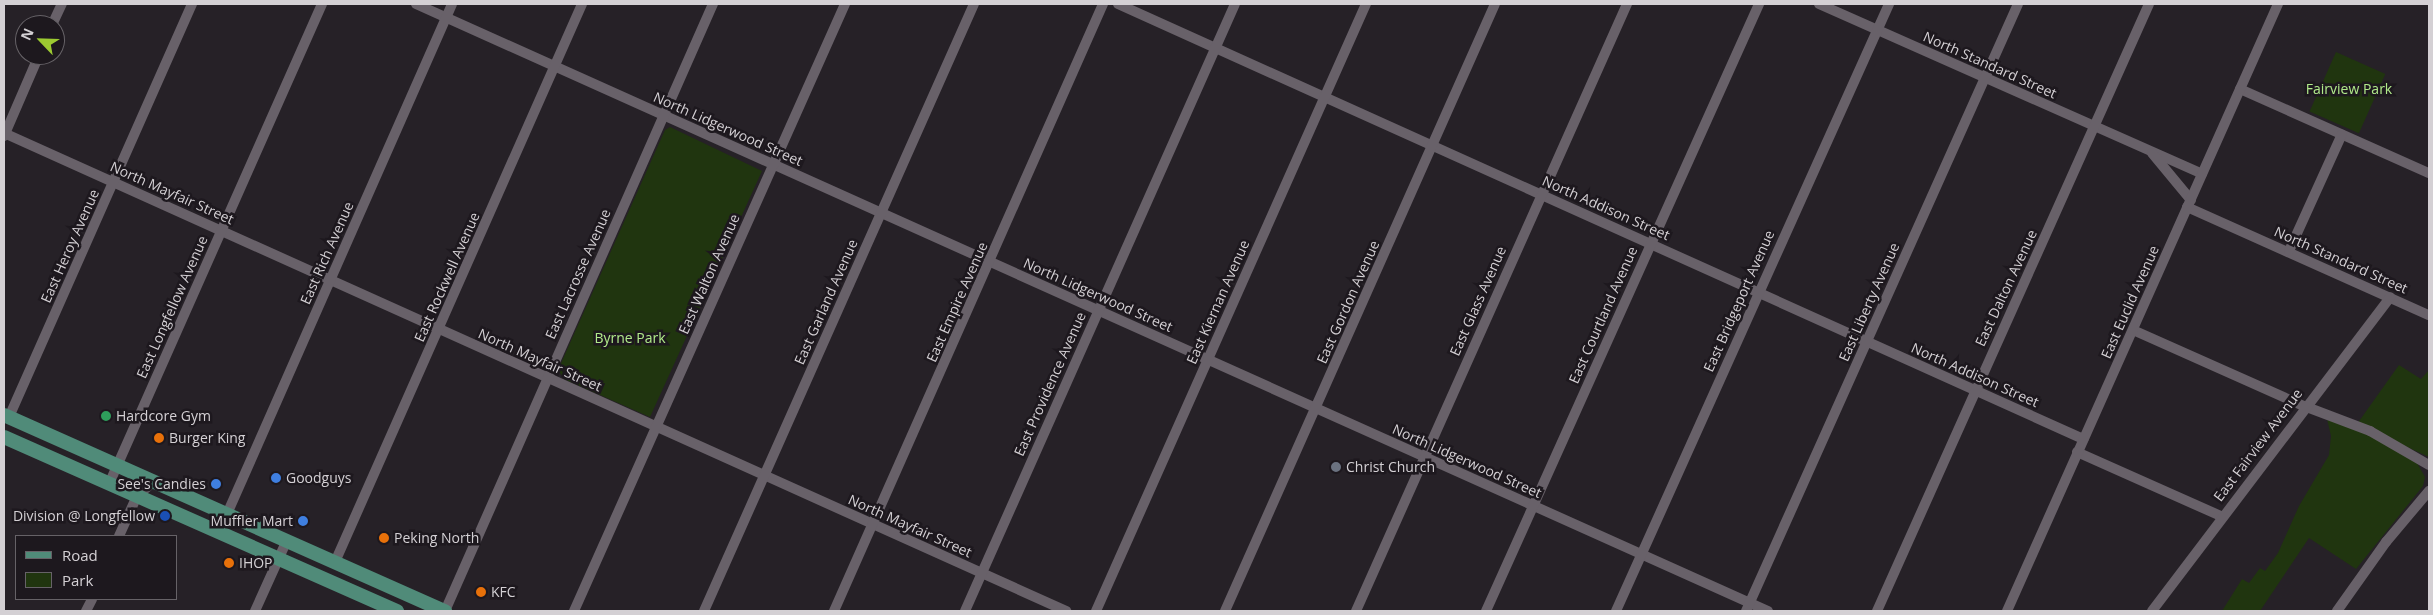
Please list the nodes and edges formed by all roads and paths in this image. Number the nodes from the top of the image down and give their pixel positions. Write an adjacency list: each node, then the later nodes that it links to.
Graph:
1 (192, 4): 38 (street, East Heroy Avenue)
2 (322, 4): 42 (street, East Longfellow Avenue)
3 (416, 4): 21 (street, North Lidgerwood Street)
4 (452, 4): 21 (street, East Rich Avenue)
5 (582, 4): 25 (street, East Rockwell Avenue)
6 (713, 4): 29 (street, East Lacrosse Avenue)
7 (844, 4): 35 (street, East Walton Avenue)
8 (974, 4): 41 (street, East Garland Avenue)
9 (1104, 4): 45 (street, East Empire Avenue)
10 (1118, 4): 23 (street, North Addison Street)
11 (1235, 4): 23 (street, East Providence Avenue)
12 (1366, 4): 28 (street, East Kiernan Avenue)
13 (1496, 4): 33 (street, East Gordon Avenue)
14 (1627, 4): 39 (street, East Glass Avenue)
15 (1759, 4): 43 (street, East Courtland Avenue)
16 (1819, 4): 22 (street, North Standard Street)
17 (1889, 4): 22 (street, East Bridgeport Avenue)
18 (2018, 4): 26 (street, East Liberty Avenue)
19 (2149, 4): 30 (street, East Dalton Avenue)
20 (2278, 4): 27 (street, East Euclid Avenue)
21 (446, 17): 25 (street, North Lidgerwood Street); 46 (street, East Rich Avenue)
22 (1878, 30): 26 (street, North Standard Street); 47 (street, East Bridgeport Avenue)
23 (1216, 48): 28 (street, North Addison Street); 49 (street, East Providence Avenue)
24 (35, 65): 31 (street)
25 (554, 66): 29 (street, North Lidgerwood Street); 51 (street, East Rockwell Avenue)
26 (1985, 78): 30 (street, North Standard Street); 53 (street, East Liberty Avenue)
27 (2240, 89): 32 (street); 37 (street, East Euclid Avenue)
28 (1324, 96): 33 (street, North Addison Street); 54 (street, East Kiernan Avenue)
29 (664, 115): 35 (street, North Lidgerwood Street); 55 (street, East Lacrosse Avenue)
30 (2095, 128): 34 (street, North Standard Street); 56 (street, East Dalton Avenue)
31 (4, 134): 38 (street, North Mayfair Street)
32 (2342, 134): 36 (street); 44 (street)
33 (1432, 145): 39 (street, North Addison Street); 58 (street, East Gordon Avenue)
34 (2150, 150): 37 (street, North Standard Street); 40 (street, North Standard Street)
35 (773, 164): 41 (street, North Lidgerwood Street); 60 (street, East Walton Avenue)
36 (2429, 173)
37 (2202, 174): 40 (street, East Euclid Avenue)
38 (113, 182): 42 (street, North Mayfair Street); 59 (street, East Heroy Avenue)
39 (1541, 194): 43 (street, North Addison Street); 66 (street, East Glass Avenue)
40 (2189, 203): 44 (street, North Standard Street); 52 (street, East Euclid Avenue)
41 (880, 212): 45 (street, North Lidgerwood Street); 69 (street, East Garland Avenue)
42 (221, 230): 46 (street, North Mayfair Street); 67 (street, East Longfellow Avenue)
43 (1650, 243): 47 (street, North Addison Street); 74 (street, East Courtland Avenue)
44 (2289, 252): 48 (street, North Standard Street)
45 (990, 261): 49 (street, North Lidgerwood Street); 77 (street, East Empire Avenue)
46 (330, 280): 51 (street, North Mayfair Street); 75 (street, East Rich Avenue)
47 (1758, 291): 53 (street, North Addison Street); 80 (street, East Bridgeport Avenue)
48 (2390, 297): 50 (street, North Standard Street); 57 (street, East Fairview Avenue)
49 (1098, 310): 54 (street, North Lidgerwood Street); 83 (street, East Providence Avenue)
50 (2429, 314)
51 (439, 330): 55 (street, North Mayfair Street); 82 (street, East Rockwell Avenue)
52 (2133, 330): 57 (street); 63 (street, East Euclid Avenue)
53 (1867, 341): 56 (street, North Addison Street); 84 (street, East Liberty Avenue)
54 (1207, 359): 58 (street, North Lidgerwood Street); 94 (street, East Kiernan Avenue)
55 (547, 378): 60 (street, North Mayfair Street); 88 (street, East Lacrosse Avenue)
56 (1975, 390): 63 (street, North Addison Street); 100 (street, East Dalton Avenue)
57 (2304, 406): 68 (street); 76 (street, East Fairview Avenue)
58 (1316, 408): 66 (street, North Lidgerwood Street); 95 (street, East Gordon Avenue)
59 (6, 416): 64 (main road)
60 (655, 427): 69 (street, North Mayfair Street); 89 (street, East Walton Avenue)
61 (4, 432): 64 (main road)
62 (4, 437): 71 (main road)
63 (2083, 439): 65 (street, East Euclid Avenue)
64 (64, 441): 67 (main road)
65 (2077, 452): 76 (street); 101 (street, East Euclid Avenue)
66 (1424, 456): 74 (street, North Lidgerwood Street); 96 (street, East Glass Avenue)
67 (118, 465): 70 (main road); 71 (street, East Longfellow Avenue)
68 (2429, 465)
69 (764, 476): 77 (street, North Mayfair Street); 90 (street, East Garland Avenue)
70 (154, 481): 73 (street); 75 (main road)
71 (109, 484): 73 (main road)
72 (2429, 490): 103 (street)
73 (137, 496): 78 (street); 81 (main road)
74 (1533, 506): 80 (street, North Lidgerwood Street); 97 (street, East Courtland Avenue)
75 (227, 514): 79 (main road)
76 (2221, 516): 102 (street, East Fairview Avenue)
77 (873, 525): 83 (street, North Mayfair Street); 91 (street, East Empire Avenue)
78 (120, 535)
79 (287, 540): 81 (street); 82 (main road)
80 (1642, 554): 84 (street, North Lidgerwood Street); 98 (street, East Bridgeport Avenue)
81 (278, 559): 86 (street); 87 (main road)
82 (335, 562): 85 (main road)
83 (982, 573): 92 (street, East Providence Avenue); 93 (street, North Mayfair Street)
84 (1747, 607): 99 (street, North Lidgerwood Street)
85 (429, 608): 88 (main road)
86 (255, 611)
87 (397, 611)
88 (445, 611)
89 (574, 611)
90 (704, 611)
91 (834, 611)
92 (965, 611)
93 (1066, 611)
94 (1096, 611)
95 (1225, 611)
96 (1356, 611)
97 (1486, 611)
98 (1616, 611)
99 (1768, 611)
100 (1877, 611)
101 (2007, 611)
102 (2152, 611)
103 (2337, 611)

